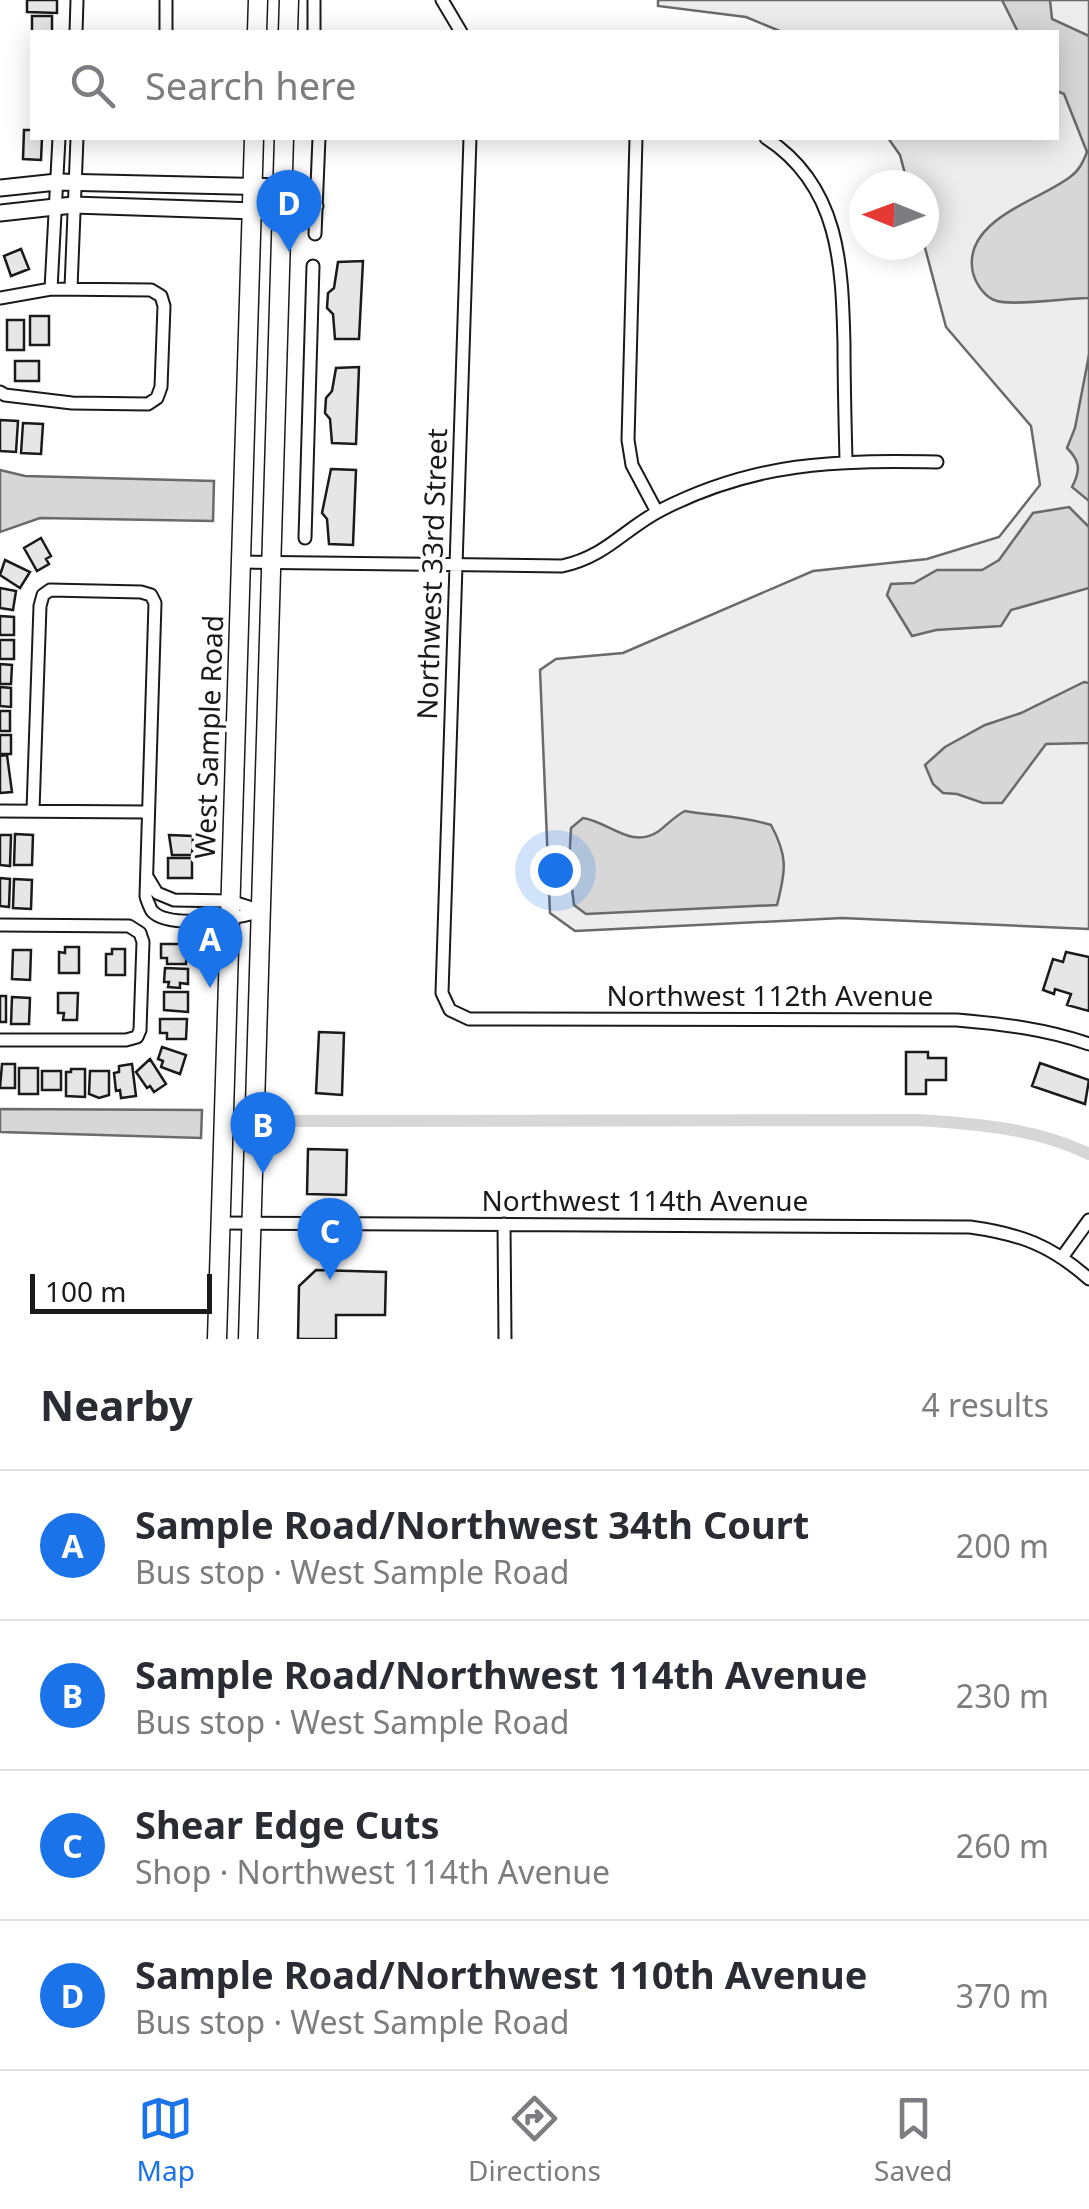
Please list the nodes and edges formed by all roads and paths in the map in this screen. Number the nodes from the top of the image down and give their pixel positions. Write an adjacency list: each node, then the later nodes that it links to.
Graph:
1 (77, 0): 7 (street)
2 (166, 0): 8 (street)
3 (258, 0): 9 (main road)
4 (289, 0): 10 (main road)
5 (314, 0): 11 (street)
6 (442, 0): 12 (street)
7 (76, 30)
8 (166, 30)
9 (257, 30)
10 (288, 30)
11 (314, 30)
12 (460, 30)
13 (59, 140): 21 (street)
14 (77, 140): 22 (street)
15 (254, 140): 23 (main road, West Sample Road)
16 (284, 140): 24 (main road, West Sample Road)
17 (319, 140): 28 (street)
18 (470, 140): 44 (street, Northwest 33rd Street)
19 (636, 140): 40 (street)
20 (769, 140): 38 (street)
21 (56, 182): 22 (street); 25 (street); 27 (street)
22 (75, 182): 23 (street); 26 (street)
23 (252, 186): 24 (street); 29 (main road, West Sample Road)
24 (283, 186): 30 (main road, West Sample Road)
25 (0, 188)
26 (73, 205): 27 (street); 29 (street); 34 (street)
27 (53, 206): 31 (street); 35 (street)
28 (316, 206): 30 (street); 32 (street)
29 (252, 211): 30 (street); 42 (main road, West Sample Road)
30 (282, 212): 43 (main road, West Sample Road)
31 (0, 213)
32 (316, 234)
33 (313, 266): 41 (street)
34 (71, 288): 35 (street); 37 (street)
35 (51, 289): 36 (street)
36 (0, 298)
37 (0, 392)
38 (846, 460): 39 (street); 40 (street)
39 (937, 462)
40 (657, 512): 44 (street)
41 (305, 538)
42 (242, 562): 43 (street); 49 (main road, West Sample Road)
43 (272, 563): 44 (street); 50 (main road, West Sample Road)
44 (456, 567): 52 (street, Northwest 33rd Street)
45 (33, 810): 46 (street); 47 (street); 47 (street)
46 (0, 811)
47 (147, 812): 48 (street)
48 (146, 874): 49 (street); 49 (street)
49 (230, 911): 50 (street); 56 (main road, West Sample Road)
50 (260, 911): 57 (main road, West Sample Road)
51 (0, 925): 53 (street)
52 (450, 1010): 54 (street, Northwest 112th Avenue)
53 (0, 1040)
54 (1089, 1044)
55 (1089, 1220): 59 (street)
56 (222, 1222): 57 (street, Northwest 114th Avenue); 61 (main road, West Sample Road)
57 (251, 1224): 58 (street, Northwest 114th Avenue); 62 (main road, West Sample Road)
58 (504, 1224): 59 (street, Northwest 114th Avenue); 63 (street)
59 (1063, 1256): 60 (street, Northwest 114th Avenue)
60 (1089, 1279)
61 (217, 1339)
62 (248, 1339)
63 (505, 1339)

